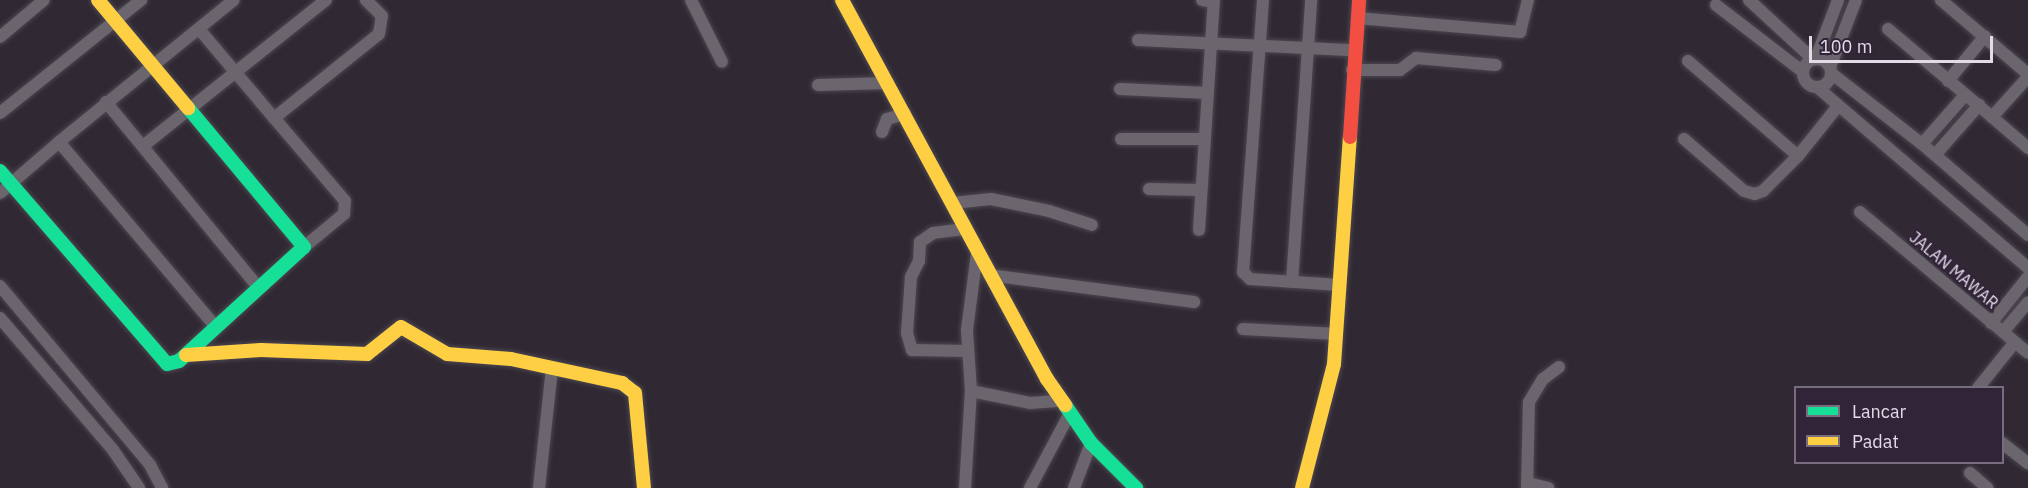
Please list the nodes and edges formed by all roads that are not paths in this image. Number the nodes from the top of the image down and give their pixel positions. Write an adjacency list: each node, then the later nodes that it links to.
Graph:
1 (44, 0): 25 (street)
2 (98, 0): 21 (street)
3 (141, 0): 21 (street)
4 (234, 0): 22 (street)
5 (326, 0): 38 (street)
6 (366, 0): 18 (street)
7 (691, 0): 33 (street)
8 (842, 0): 42 (street)
9 (1263, 0): 28 (street)
10 (1311, 0): 29 (street)
11 (1359, 0): 20 (street)
12 (1528, 0): 20 (street)
13 (1749, 0): 31 (street)
14 (1838, 0): 31 (street)
15 (1856, 0): 37 (street)
16 (1941, 0): 24 (street)
17 (1210, 1): 27 (street)
18 (379, 5): 55 (street)
19 (1716, 5): 39 (street)
20 (1357, 18): 30 (street)
21 (116, 21): 34 (street); 52 (street)
22 (199, 29): 34 (street); 38 (street)
23 (1888, 29): 41 (street)
24 (1985, 36): 40 (street); 41 (street)
25 (0, 37)
26 (1138, 40): 27 (street)
27 (1213, 42): 28 (street); 46 (street)
28 (1260, 44): 29 (street); 81 (street)
29 (1308, 47): 30 (street); 81 (street)
30 (1354, 50): 36 (street)
31 (1815, 59): 37 (street); 39 (street)
32 (1688, 61): 65 (street)
33 (722, 62)
34 (151, 65): 48 (street); 51 (street)
35 (1496, 65): 36 (street)
36 (1352, 70): 82 (street)
37 (1830, 70): 44 (street); 61 (street)
38 (236, 72): 51 (street); 55 (street)
39 (1803, 72): 44 (street)
40 (2028, 75): 54 (street)
41 (1948, 81): 47 (street)
42 (888, 83): 43 (street); 53 (street)
43 (818, 85)
44 (1817, 87): 50 (street)
45 (1120, 88): 46 (street)
46 (1208, 93): 58 (street)
47 (1965, 94): 49 (street); 61 (street)
48 (106, 102): 60 (street); 62 (street)
49 (1979, 105): 54 (street); 64 (street)
50 (1838, 106): 65 (street); 78 (street)
51 (189, 111): 62 (street); 76 (street)
52 (0, 113)
53 (905, 114): 56 (street); 70 (street)
54 (1992, 117): 63 (street)
55 (274, 118): 76 (street)
56 (882, 132)
57 (1121, 139): 58 (street)
58 (1205, 139): 69 (street)
59 (1684, 139): 65 (street)
60 (59, 142): 67 (street); 89 (street)
61 (1922, 144): 64 (street)
62 (143, 146): 84 (street)
63 (2028, 148)
64 (1935, 154): 75 (street)
65 (1798, 156)
66 (0, 171): 67 (street)
67 (5, 189): 96 (street)
68 (1149, 189): 69 (street)
69 (1201, 190): 74 (street)
70 (953, 203): 72 (street); 73 (street)
71 (1860, 212): 88 (street, JALAN MAWAR)
72 (1092, 225)
73 (965, 229): 77 (street); 94 (street)
74 (1199, 230)
75 (2028, 235)
76 (304, 247): 84 (street)
77 (977, 253): 79 (street); 94 (street)
78 (2028, 267)
79 (989, 275): 85 (street); 103 (street)
80 (2028, 277): 88 (street)
81 (1292, 282): 82 (street)
82 (1340, 285): 92 (street)
83 (0, 286): 97 (street)
84 (258, 288): 89 (street)
85 (1194, 302)
86 (2028, 302): 91 (street)
87 (0, 318): 100 (street)
88 (1991, 323): 91 (street, JALAN MAWAR)
89 (215, 326): 96 (street)
90 (1243, 329): 92 (street)
91 (2003, 332): 93 (street, JALAN MAWAR)
92 (1337, 334): 119 (street)
93 (2015, 342): 95 (street, JALAN MAWAR); 101 (street)
94 (968, 351): 102 (street)
95 (2028, 353)
96 (186, 355): 99 (street)
97 (62, 360): 100 (street); 112 (street)
98 (1558, 367): 110 (street)
99 (552, 369): 113 (street); 114 (street)
100 (46, 374): 111 (street)
101 (1979, 386)
102 (971, 391): 103 (street); 115 (street)
103 (1061, 401): 104 (street)
104 (1070, 413): 105 (street); 116 (street)
105 (1091, 443): 109 (street); 117 (street)
106 (2004, 445): 107 (street)
107 (2028, 463)
108 (1970, 473): 121 (street)
109 (1121, 483): 118 (street)
110 (1528, 485): 120 (street)
111 (139, 488)
112 (162, 488)
113 (539, 488)
114 (644, 488)
115 (965, 488)
116 (1030, 488)
117 (1074, 488)
118 (1136, 488)
119 (1302, 488)
120 (1548, 488)
121 (1987, 488)

